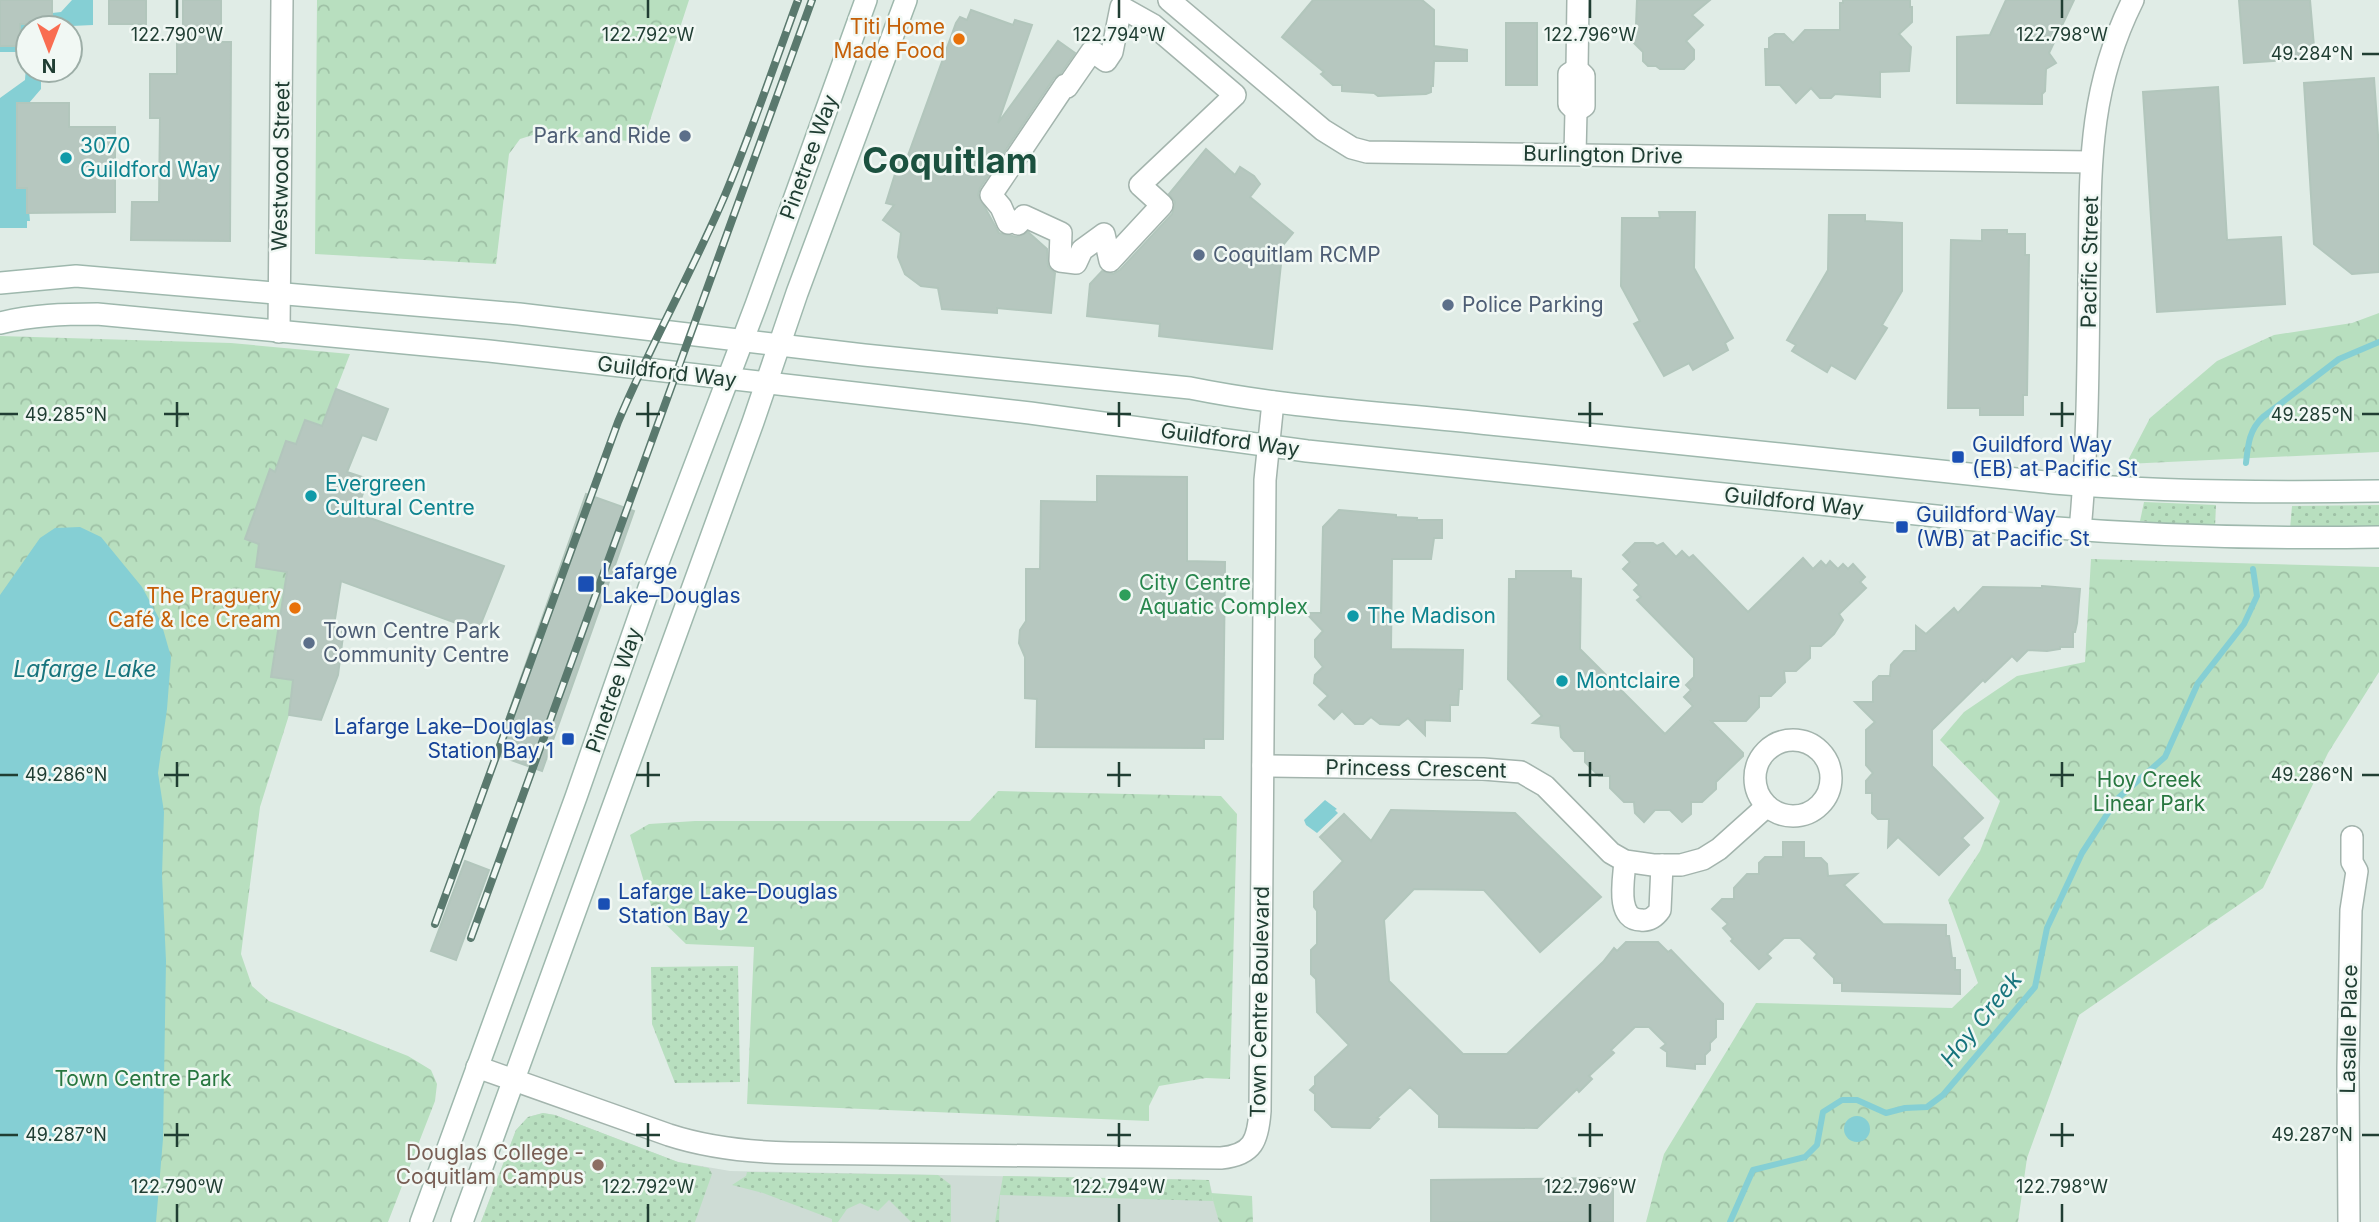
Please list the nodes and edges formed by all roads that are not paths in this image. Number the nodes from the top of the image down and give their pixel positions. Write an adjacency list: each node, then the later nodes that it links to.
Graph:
1 (282, 0): 11 (main road, Westwood Street)
2 (866, 0): 14 (main road, Pinetree Way)
3 (906, 0): 15 (main road, Pinetree Way)
4 (1169, 0): 7 (main road, Burlington Drive)
5 (1578, 0): 7 (main road)
6 (2133, 0): 8 (main road, Pacific Street)
7 (1575, 154): 8 (main road, Burlington Drive)
8 (2091, 162): 20 (main road, Pacific Street)
9 (1060, 261): 9 (main road)
10 (0, 283): 11 (main road, Guildford Way)
11 (280, 295): 13 (main road, Westwood Street); 14 (main road, Guildford Way)
12 (0, 323): 13 (main road, Guildford Way)
13 (279, 332): 16 (main road, Guildford Way)
14 (742, 339): 15 (main road, Guildford Way); 16 (main road, Pinetree Way)
15 (781, 344): 17 (main road, Pinetree Way); 18 (main road, Guildford Way)
16 (728, 379): 17 (main road, Guildford Way); 29 (main road, Pinetree Way)
17 (766, 383): 19 (main road, Guildford Way); 30 (main road, Pinetree Way)
18 (1273, 401): 19 (main road, Town Centre Boulevard); 20 (main road, Guildford Way)
19 (1268, 445): 22 (main road, Guildford Way); 24 (main road, Town Centre Boulevard)
20 (2084, 486): 21 (main road, Guildford Way); 22 (main road, Pacific Street)
21 (2379, 491)
22 (2080, 530): 23 (main road, Guildford Way)
23 (2379, 537)
24 (1263, 766): 27 (main road, Princess Crescent); 30 (main road, Town Centre Boulevard)
25 (1766, 806): 28 (main road, Princess Crescent)
26 (2352, 837): 33 (main road, Lasalle Place)
27 (1625, 861): 28 (main road, Princess Crescent); 28 (main road)
28 (1662, 866)
29 (477, 1067): 30 (main road, Town Centre Boulevard); 31 (main road, Pinetree Way)
30 (513, 1079): 32 (main road, Pinetree Way)
31 (421, 1222)
32 (462, 1222)
33 (2349, 1222)

